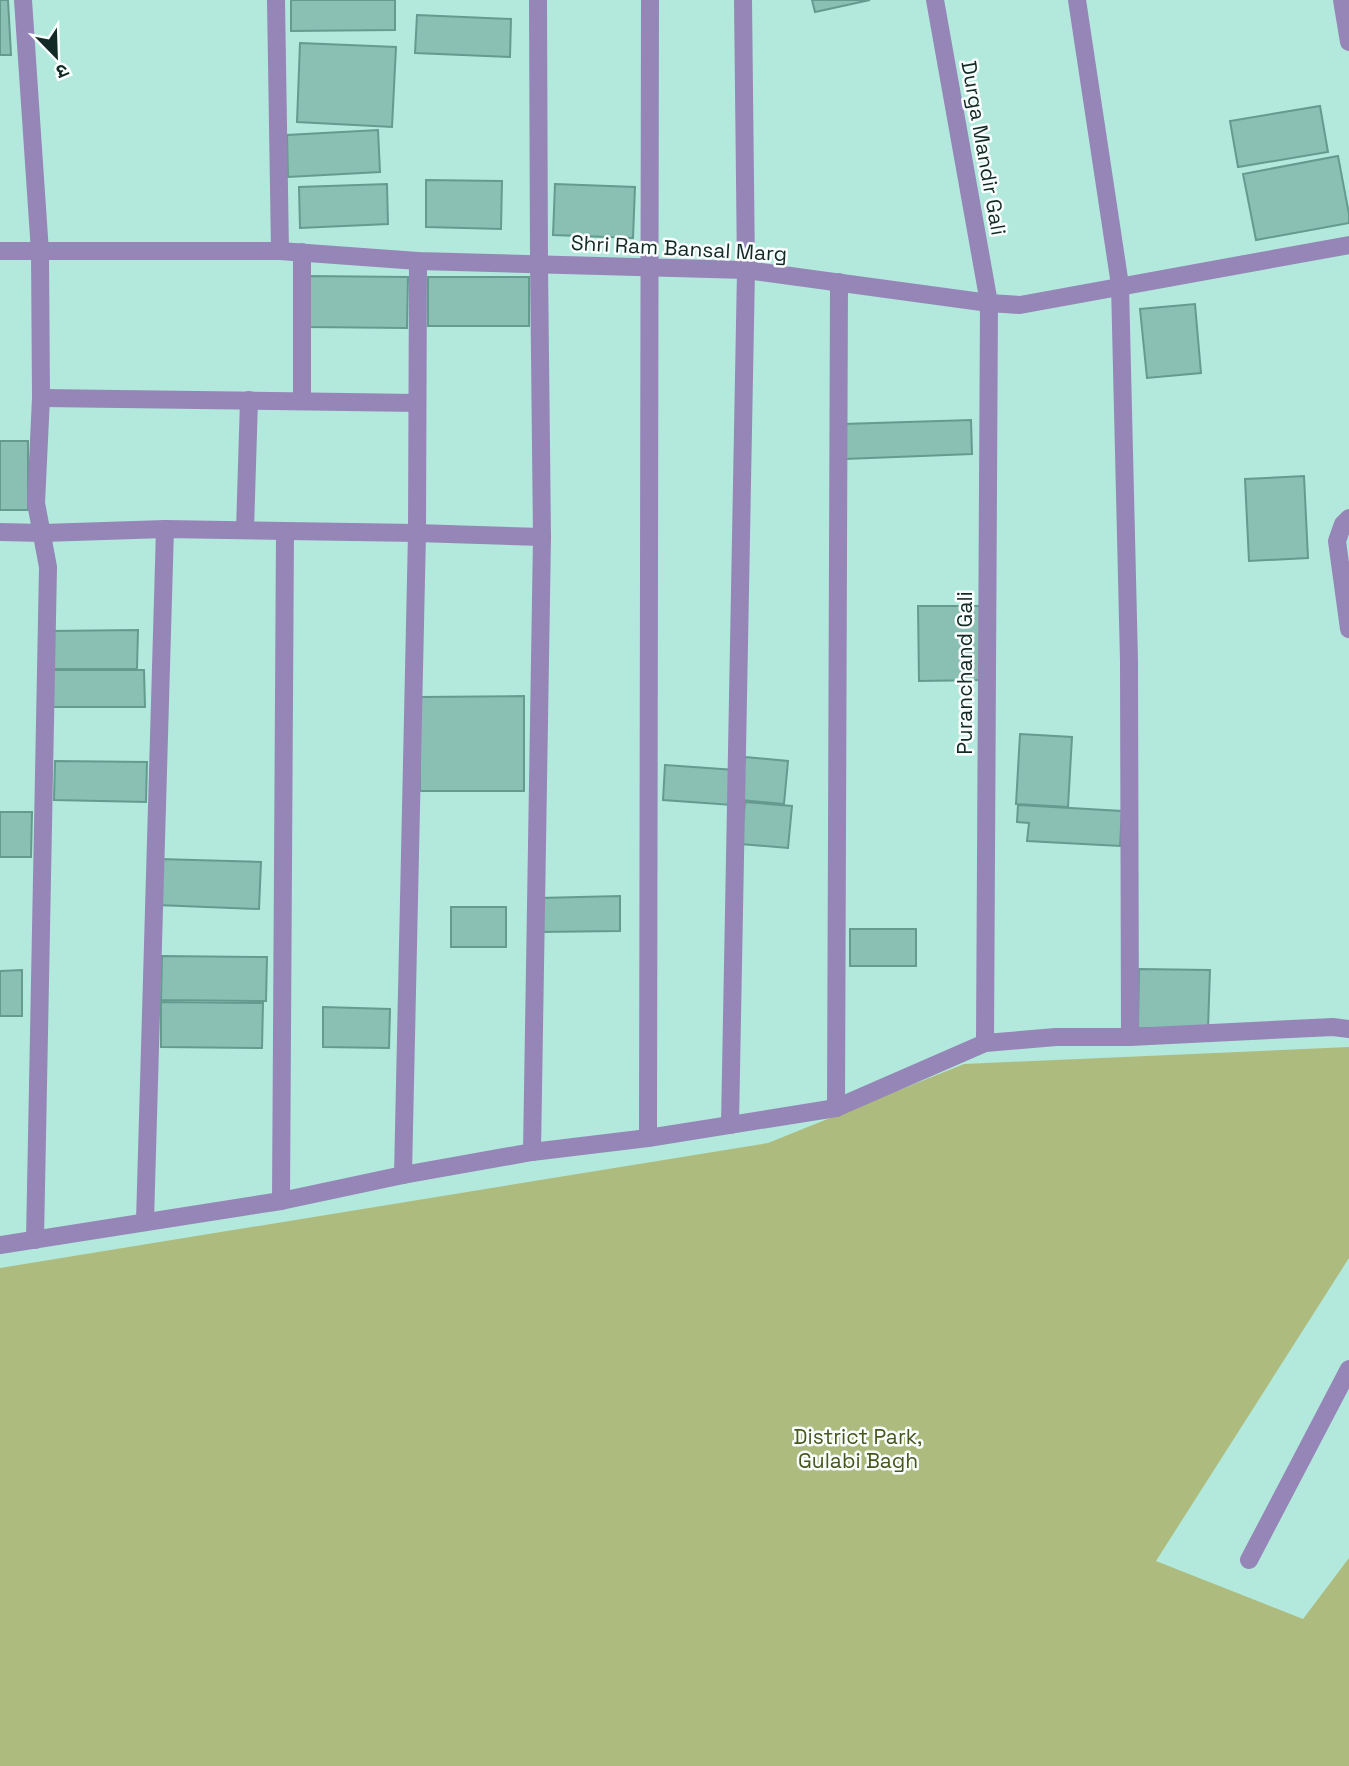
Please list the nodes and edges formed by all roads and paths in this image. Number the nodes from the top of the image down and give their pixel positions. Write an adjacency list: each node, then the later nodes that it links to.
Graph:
1 (23, 0): 13 (street)
2 (276, 0): 12 (street)
3 (538, 0): 16 (street)
4 (650, 0): 17 (street)
5 (743, 0): 18 (street)
6 (935, 0): 21 (street, Durga Mandir Gali)
7 (1077, 0): 20 (street)
8 (1342, 0): 9 (street)
9 (1349, 43)
10 (1349, 245): 20 (street, Shri Ram Bansal Marg)
11 (0, 251): 13 (street, Shri Ram Bansal Marg)
12 (280, 251): 13 (street, Shri Ram Bansal Marg); 14 (street, Shri Ram Bansal Marg)
13 (40, 252): 22 (street)
14 (302, 252): 15 (street, Shri Ram Bansal Marg); 24 (street)
15 (418, 261): 16 (street, Shri Ram Bansal Marg); 25 (street)
16 (539, 264): 17 (street, Shri Ram Bansal Marg); 33 (street)
17 (650, 268): 18 (street, Shri Ram Bansal Marg); 40 (street)
18 (746, 270): 19 (street, Shri Ram Bansal Marg); 39 (street)
19 (839, 282): 21 (street, Shri Ram Bansal Marg); 38 (street)
20 (1120, 285): 21 (street, Shri Ram Bansal Marg); 36 (street)
21 (989, 303): 37 (street, Puranchand Gali)
22 (41, 398): 23 (street); 31 (street)
23 (249, 400): 24 (street); 28 (street)
24 (302, 401): 25 (street)
25 (417, 403): 32 (street)
26 (1349, 518): 34 (street)
27 (165, 529): 28 (street); 31 (street); 44 (street)
28 (245, 530): 29 (street)
29 (285, 531): 32 (street); 43 (street)
30 (0, 532): 31 (street)
31 (43, 533): 45 (street)
32 (417, 533): 33 (street); 42 (street)
33 (542, 537): 41 (street)
34 (1349, 629)
35 (1349, 1029): 36 (street)
36 (1130, 1037): 37 (street)
37 (985, 1043): 38 (street)
38 (836, 1108): 39 (street)
39 (730, 1125): 40 (street)
40 (648, 1138): 41 (street)
41 (532, 1152): 42 (street)
42 (403, 1175): 43 (street)
43 (281, 1201): 44 (street)
44 (145, 1221): 45 (street)
45 (35, 1240): 46 (street)
46 (0, 1245)
47 (1349, 1369): 48 (street)
48 (1249, 1560)

